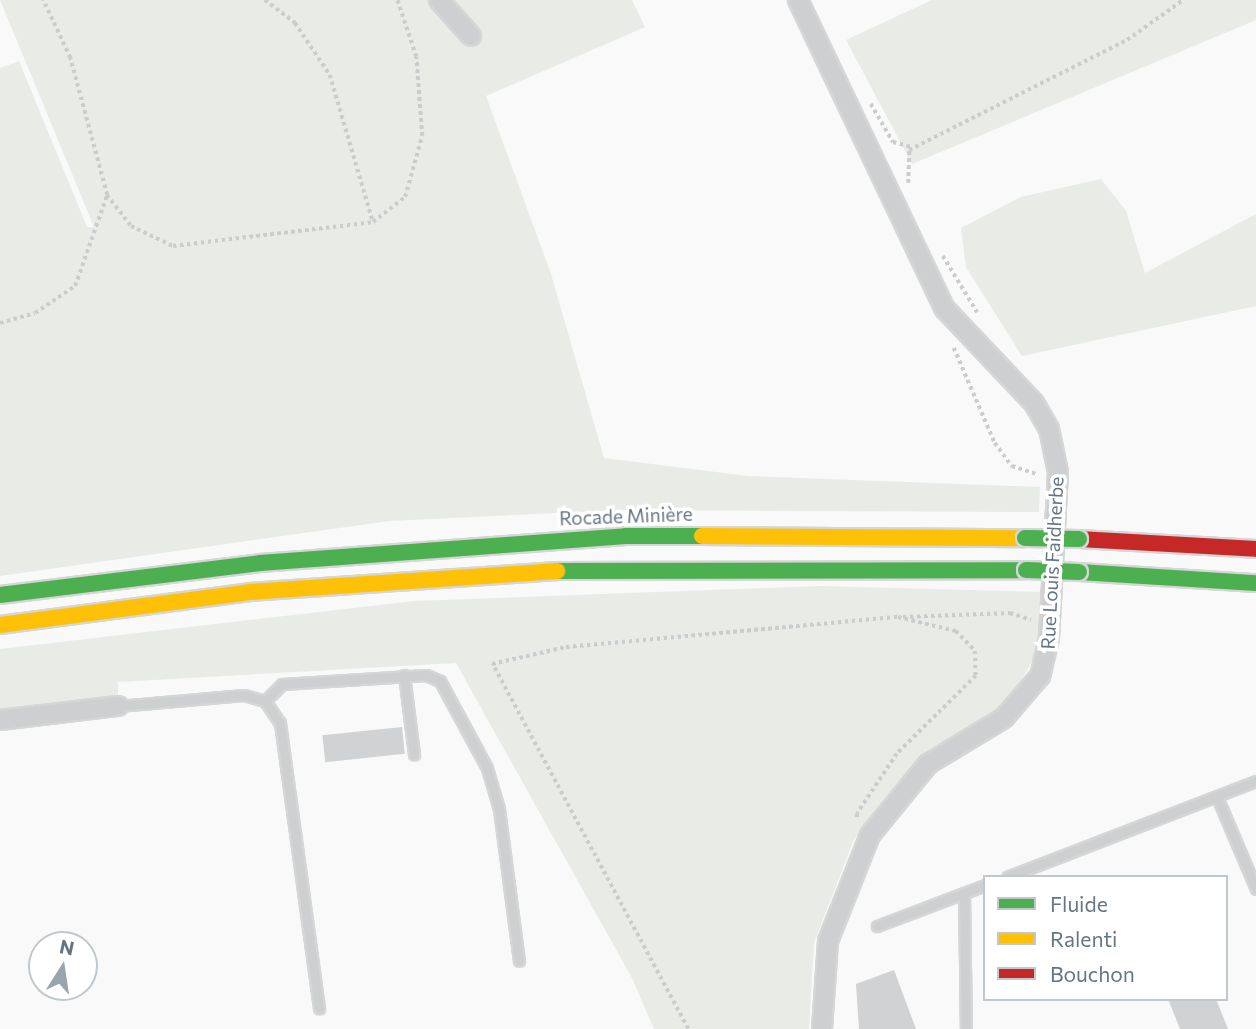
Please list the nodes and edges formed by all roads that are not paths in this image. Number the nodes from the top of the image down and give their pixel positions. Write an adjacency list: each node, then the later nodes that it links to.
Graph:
1 (439, 0): 3 (street)
2 (798, 0): 22 (street, Rue Louis Faidherbe)
3 (471, 36)
4 (1256, 549): 6 (highway, Rocade Minière, bridge)
5 (1256, 583): 7 (highway, bridge)
6 (0, 595)
7 (0, 625)
8 (404, 676): 9 (lane); 12 (lane); 20 (lane)
9 (265, 701): 10 (lane); 21 (lane)
10 (118, 706): 11 (street)
11 (0, 720)
12 (414, 754)
13 (1256, 781): 14 (lane)
14 (1217, 797): 15 (lane); 17 (lane)
15 (1012, 875)
16 (983, 886): 18 (lane)
17 (1256, 890)
18 (964, 893): 19 (lane); 23 (lane)
19 (877, 926)
20 (519, 961)
21 (319, 1008)
22 (822, 1029)
23 (966, 1029)

